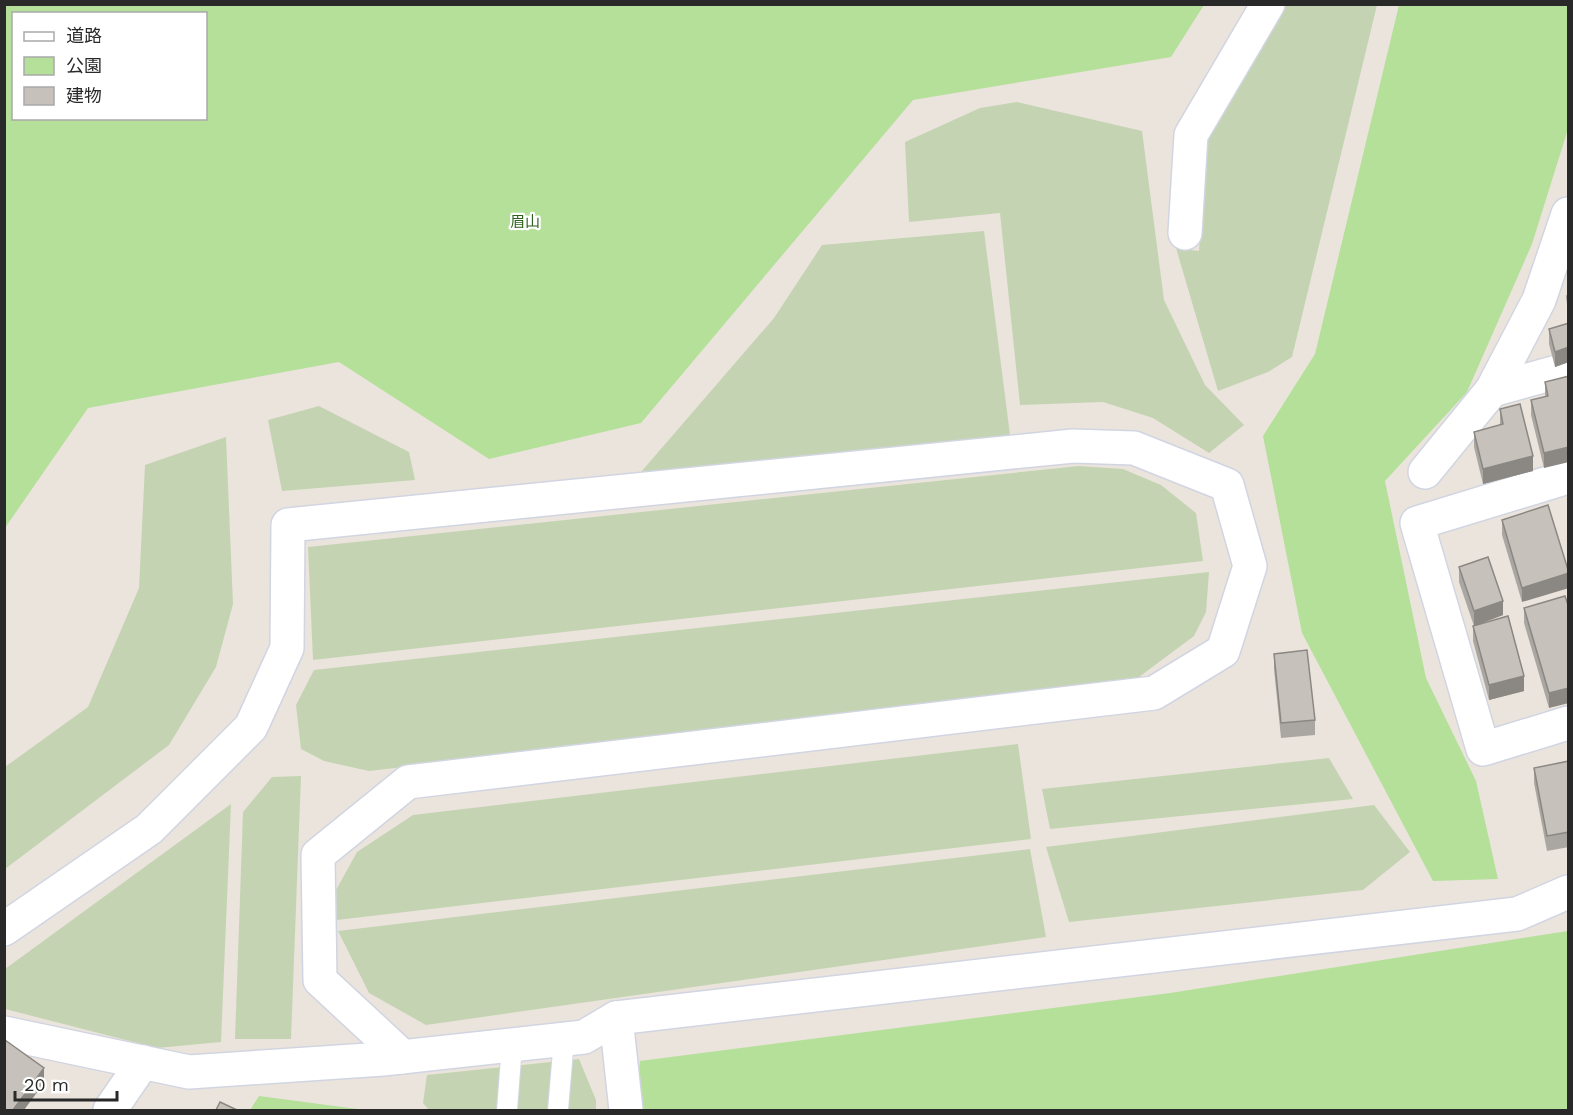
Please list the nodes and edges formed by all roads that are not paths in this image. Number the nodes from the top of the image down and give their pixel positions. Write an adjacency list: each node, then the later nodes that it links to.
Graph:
1 (1268, 4): 3 (street)
2 (1569, 214): 5 (street)
3 (1185, 233)
4 (1569, 369): 5 (street)
5 (1492, 390): 6 (street)
6 (1425, 472)
7 (1569, 477): 8 (street)
8 (1569, 723)
9 (1569, 892): 11 (street)
10 (4, 929): 15 (street)
11 (616, 1018): 13 (street); 20 (street)
12 (4, 1033): 16 (street)
13 (564, 1039): 14 (street); 19 (lane)
14 (512, 1045): 15 (street); 18 (lane)
15 (403, 1057): 16 (street)
16 (143, 1062): 17 (street)
17 (110, 1110)
18 (507, 1110)
19 (558, 1110)
20 (626, 1110)

